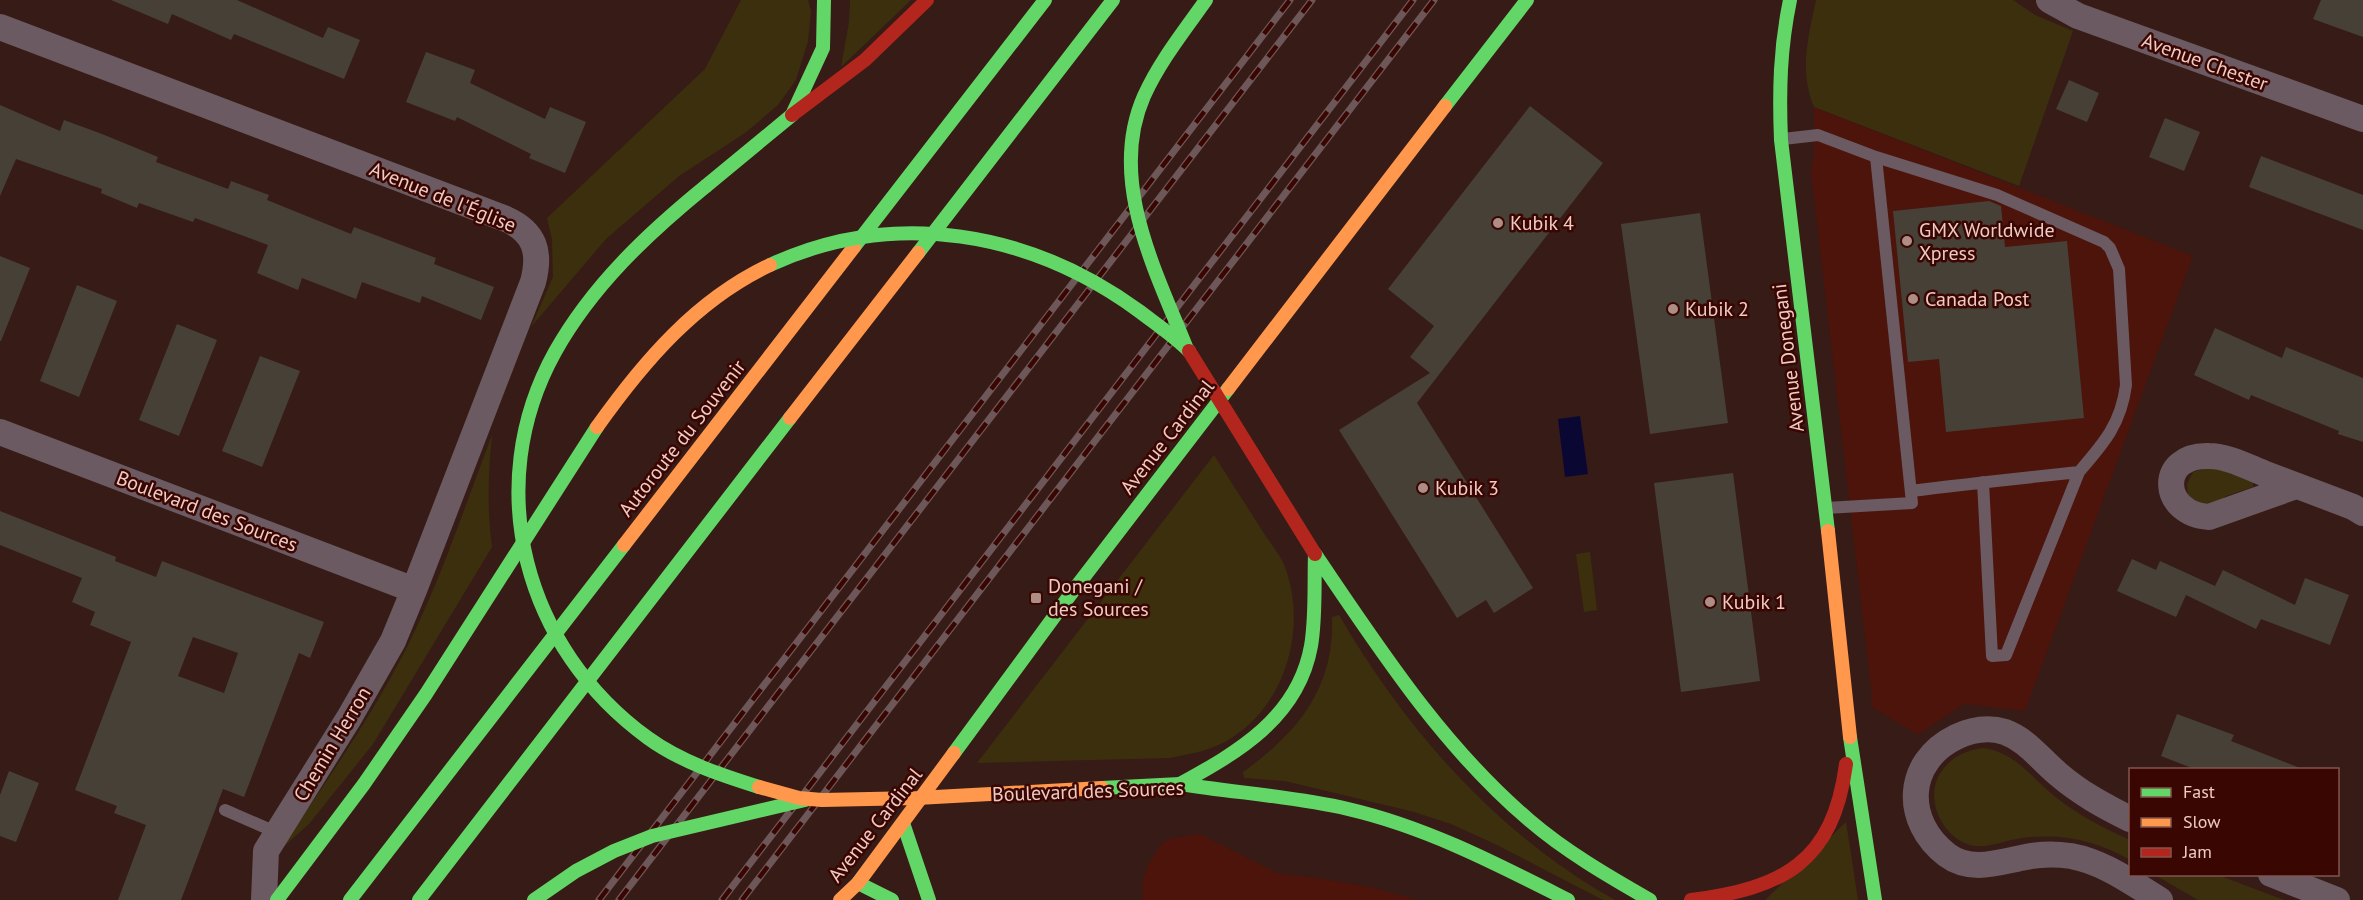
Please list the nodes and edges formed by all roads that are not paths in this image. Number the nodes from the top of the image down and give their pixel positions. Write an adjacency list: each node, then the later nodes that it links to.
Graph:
1 (824, 0): 10 (main road)
2 (927, 0): 10 (main road)
3 (1045, 0): 35 (main road, Autoroute du Souvenir)
4 (1113, 0): 36 (main road)
5 (1206, 0): 14 (main road, bridge)
6 (1527, 0): 29 (main road, Avenue Cardinal)
7 (1790, 0): 12 (main road, Avenue Donegani)
8 (2049, 0): 11 (street, Avenue Chester)
9 (0, 27): 23 (street, Avenue de l'Église)
10 (792, 115): 26 (main road, bridge)
11 (2363, 119)
12 (1781, 140): 13 (lane); 20 (main road, Avenue Donegani)
13 (1876, 157): 16 (lane); 19 (lane)
14 (1187, 349): 22 (main road, bridge); 34 (main road, bridge)
15 (0, 432): 23 (street, Boulevard des Sources)
16 (2079, 472): 17 (lane); 17 (lane)
17 (1983, 482): 19 (lane)
18 (2296, 486): 21 (street)
19 (1911, 491): 20 (lane)
20 (1825, 508): 24 (main road, Avenue Donegani)
21 (2363, 513)
22 (1315, 554): 25 (main road); 42 (main road)
23 (414, 590): 30 (street, Chemin Herron)
24 (1846, 711): 43 (main road); 44 (main road)
25 (1180, 784): 26 (main road, Boulevard des Sources, bridge); 41 (main road, Boulevard des Sources)
26 (805, 800): 37 (main road, bridge)
27 (225, 810): 30 (lane)
28 (2129, 819): 45 (street)
29 (903, 823): 32 (main road, Avenue Cardinal); 40 (main road)
30 (278, 833): 33 (street, Chemin Herron)
31 (2276, 876): 46 (street)
32 (858, 883): 38 (main road, Avenue Cardinal); 39 (main road)
33 (264, 900)
34 (277, 900)
35 (350, 900)
36 (419, 900)
37 (534, 900)
38 (840, 900)
39 (892, 900)
40 (929, 900)
41 (1568, 900)
42 (1650, 900)
43 (1691, 900)
44 (1875, 900)
45 (2160, 900)
46 (2337, 900)

